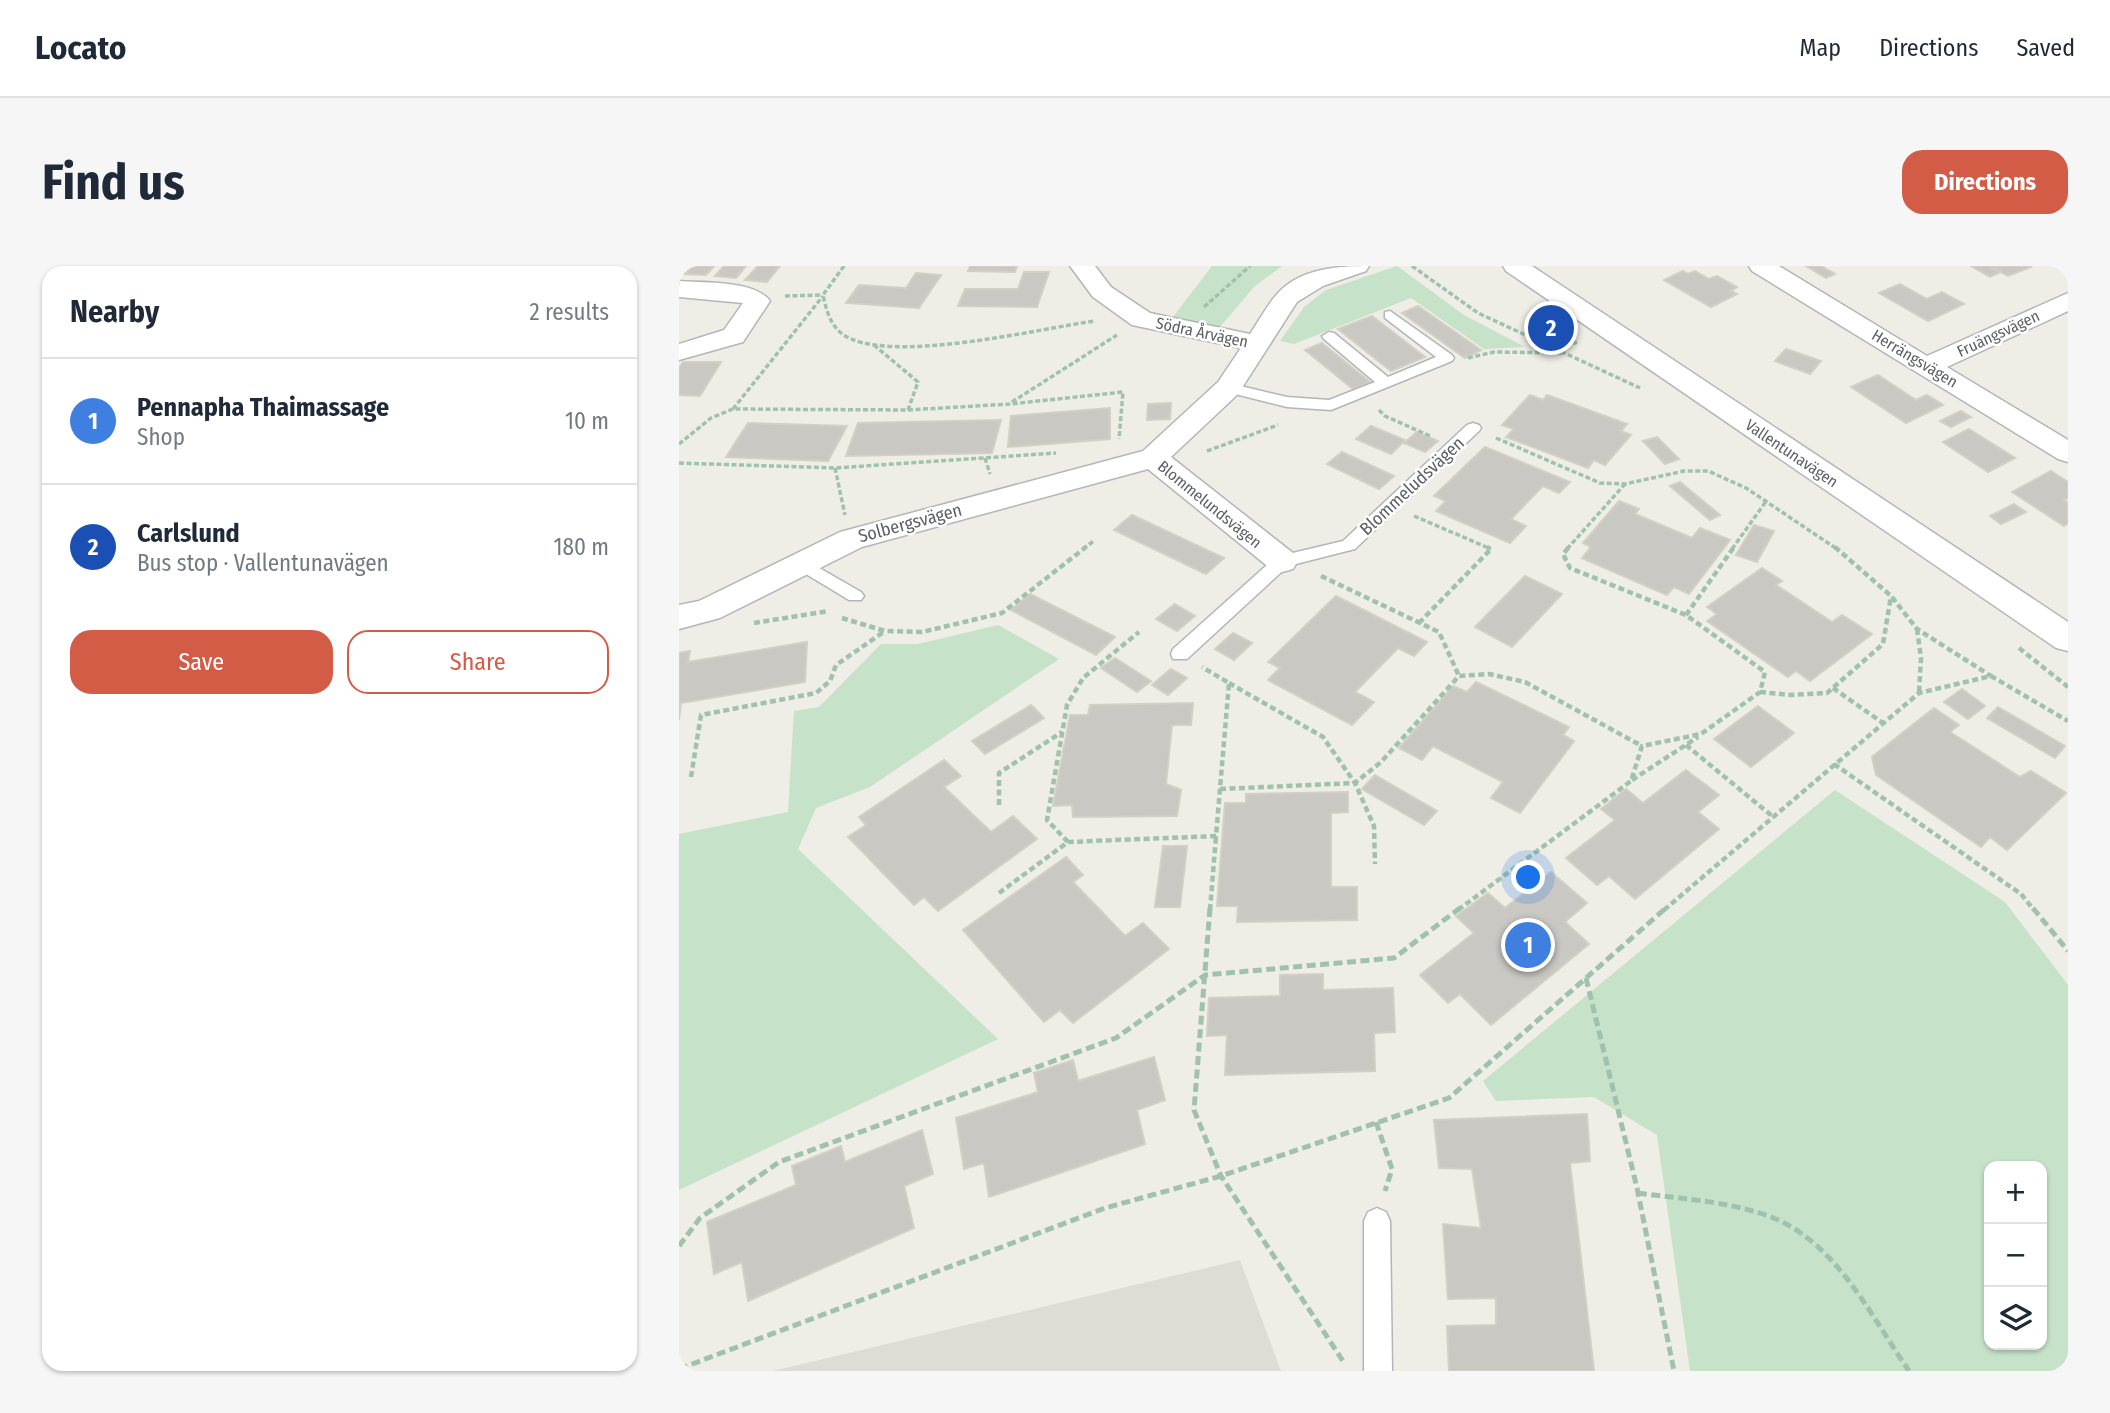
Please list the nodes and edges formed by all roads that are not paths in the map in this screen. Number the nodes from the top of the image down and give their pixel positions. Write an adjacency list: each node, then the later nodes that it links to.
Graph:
1 (1082, 266): 9 (street, Södra Årvägen)
2 (1357, 266): 9 (street, Blommelundsvägen)
3 (1515, 266): 21 (street, Vallentunavägen)
4 (1762, 266): 11 (street, Herrängsvägen)
5 (679, 289): 10 (street)
6 (2068, 301): 11 (street, Fruängsvägen)
7 (1390, 315): 12 (lane)
8 (1329, 336): 12 (lane)
9 (1259, 344): 13 (street, Blommelundsvägen)
10 (679, 352)
11 (1929, 365): 15 (street, Herrängsvägen)
12 (1386, 383): 13 (lane)
13 (1228, 388): 16 (street, Blommelundsvägen)
14 (1473, 428): 17 (lane, Blommeludsvägen)
15 (2068, 453)
16 (1147, 463): 17 (street, Blommelundsvägen); 18 (street, Solbergsvägen)
17 (1282, 561): 22 (lane, Blommeludsvägen)
18 (792, 569): 19 (lane); 20 (street, Solbergsvägen)
19 (855, 596)
20 (679, 617)
21 (2068, 639)
22 (1180, 654)
23 (1377, 1221): 24 (lane)
24 (1378, 1371)

